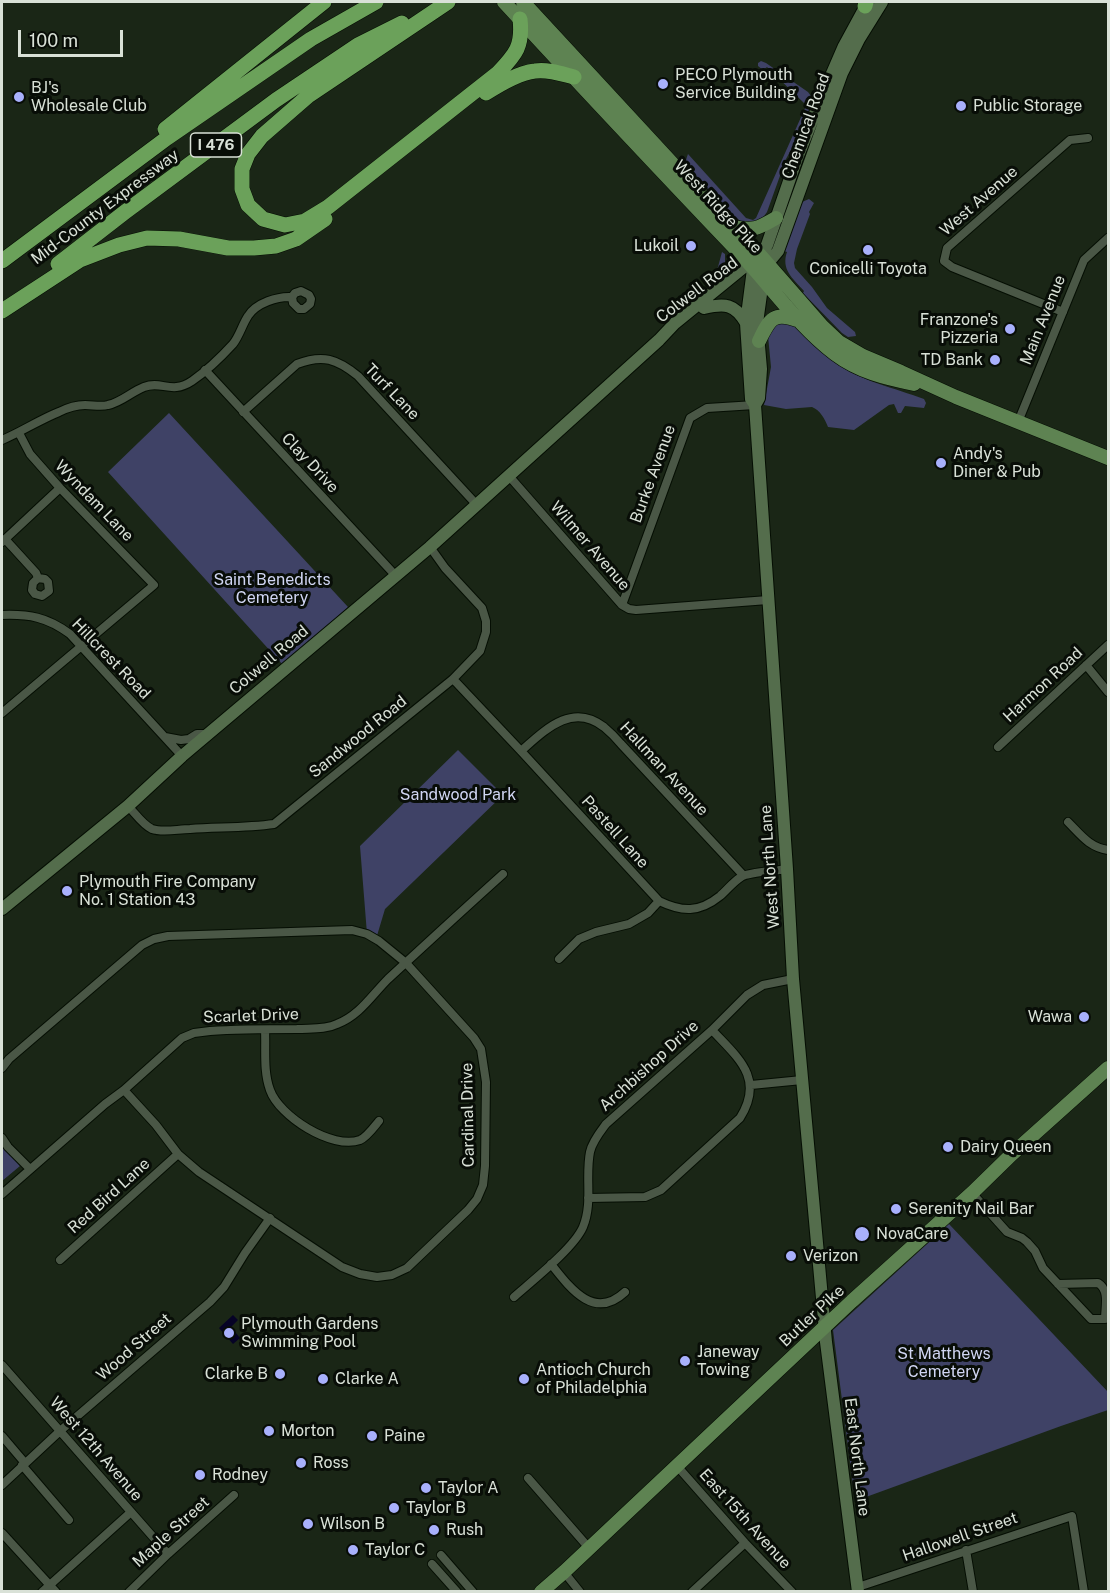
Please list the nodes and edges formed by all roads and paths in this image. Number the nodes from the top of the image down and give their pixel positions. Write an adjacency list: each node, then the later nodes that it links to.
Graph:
1 (324, 2): 14 (highway)
2 (376, 2): 14 (highway, Mid-County Expressway / I 476)
3 (446, 2): 8 (highway); 19 (highway, Mid-County Expressway / I 476)
4 (504, 2): 8 (main road, West Ridge Pike)
5 (523, 2): 8 (main road, West Ridge Pike)
6 (882, 2): 15 (main road, Chemical Road)
7 (866, 3): 11 (main road, Chemical Road)
8 (526, 16): 9 (main road, West Ridge Pike); 12 (main road, West Ridge Pike)
9 (574, 77): 15 (main road, West Ridge Pike); 19 (highway)
10 (1088, 138): 20 (street, West Avenue)
11 (776, 218): 12 (main road); 15 (main road, Chemical Road)
12 (732, 227): 15 (main road, West Ridge Pike)
13 (1108, 238): 20 (street, Main Avenue)
14 (2, 260)
15 (757, 262): 16 (main road, West Ridge Pike); 18 (main road, Colwell Road); 22 (main road, West North Lane); 23 (main road, Colwell Road); 26 (main road, West Ridge Pike)
16 (763, 280): 21 (main road, West Ridge Pike); 24 (main road, West North Lane)
17 (292, 297): 25 (street)
18 (704, 308): 22 (main road); 23 (main road, Colwell Road)
19 (2, 310)
20 (1063, 312): 29 (street, Main Avenue)
21 (800, 321): 24 (main road); 26 (main road, West Ridge Pike)
22 (746, 323): 27 (main road, West North Lane)
23 (662, 338): 33 (main road, Colwell Road)
24 (759, 341): 27 (main road, West North Lane)
25 (205, 370): 28 (street, Clay Drive); 30 (street)
26 (937, 389): 29 (main road, West Ridge Pike)
27 (755, 405): 40 (main road, West North Lane); 41 (street, Burke Avenue)
28 (243, 412): 35 (street, Turf Lane); 38 (street, Clay Drive)
29 (1018, 422): 32 (main road, West Ridge Pike)
30 (19, 433): 31 (street); 34 (street, Wyndam Lane)
31 (2, 440)
32 (1108, 458)
33 (508, 476): 35 (main road, Colwell Road); 41 (street, Wilmer Avenue)
34 (60, 488): 36 (street); 44 (street, Wyndam Lane)
35 (476, 504): 37 (main road, Colwell Road)
36 (3, 541): 39 (street)
37 (430, 547): 38 (main road, Colwell Road); 46 (street, Sandwood Road)
38 (394, 575): 49 (main road, Colwell Road)
39 (38, 578)
40 (768, 600): 41 (street, Wilmer Avenue); 57 (main road, West North Lane)
41 (622, 605)
42 (2, 615): 44 (street, Hillcrest Road)
43 (1108, 645): 45 (street, Harmon Road)
44 (81, 647): 48 (street); 50 (street, Hillcrest Road)
45 (1086, 665): 47 (street); 51 (street, Harmon Road)
46 (453, 679): 52 (street, Pastell Lane); 54 (street, Sandwood Road)
47 (1108, 692)
48 (2, 713)
49 (208, 734): 50 (street); 53 (main road, Colwell Road)
50 (165, 737): 53 (street, Hillcrest Road)
51 (998, 747)
52 (521, 751): 59 (street, Hallman Avenue); 60 (street, Pastell Lane)
53 (182, 756): 54 (main road, Colwell Road)
54 (128, 806): 61 (main road, Colwell Road)
55 (1068, 822): 56 (street)
56 (1108, 850)
57 (787, 869): 59 (street); 64 (main road, West North Lane)
58 (503, 874): 63 (street, Scarlet Drive)
59 (742, 875): 60 (street, Pastell Lane)
60 (659, 901): 62 (street)
61 (2, 909)
62 (559, 959)
63 (406, 963): 65 (street, Scarlet Drive); 67 (street, Cardinal Drive); 79 (street, Cardinal Drive)
64 (793, 980): 66 (street, Archbishop Drive); 69 (main road, West North Lane)
65 (265, 1030): 71 (street, Scarlet Drive); 72 (street)
66 (712, 1030): 70 (street); 78 (street, Archbishop Drive)
67 (2, 1068)
68 (1108, 1068): 76 (main road, Butler Pike)
69 (802, 1080): 70 (street); 85 (main road, West North Lane)
70 (751, 1085): 78 (street)
71 (124, 1090): 74 (street, Cardinal Drive); 75 (street, Scarlet Drive)
72 (379, 1121)
73 (2, 1138): 75 (street)
74 (178, 1154): 79 (street, Cardinal Drive); 80 (street, Red Bird Lane)
75 (30, 1169): 77 (street, Scarlet Drive)
76 (972, 1192): 82 (street); 85 (main road, Butler Pike)
77 (2, 1194)
78 (588, 1198): 81 (street, Archbishop Drive)
79 (270, 1218): 87 (street, Wood Street)
80 (60, 1260)
81 (551, 1264): 83 (street); 84 (street, Archbishop Drive)
82 (1058, 1284): 82 (street)
83 (625, 1292)
84 (514, 1297)
85 (825, 1327): 90 (main road, Butler Pike); 105 (main road, East North Lane)
86 (2, 1365): 87 (street, West 12th Avenue)
87 (60, 1431): 89 (street, Wood Street); 94 (street, West 12th Avenue)
88 (2, 1436): 89 (street)
89 (24, 1464): 92 (street, Wood Street); 95 (street)
90 (677, 1466): 97 (street, East 15th Avenue); 98 (main road, Butler Pike)
91 (528, 1478): 98 (street)
92 (2, 1485)
93 (234, 1495): 100 (street, Maple Street)
94 (131, 1512): 100 (street, West 12th Avenue); 104 (street)
95 (69, 1520)
96 (2, 1533): 104 (street)
97 (745, 1542): 113 (street); 114 (street, East 15th Avenue)
98 (589, 1548): 103 (main road, Butler Pike)
99 (966, 1550): 105 (street, Hallowell Street); 115 (street); 116 (street, Hallowell Street)
100 (168, 1554): 108 (street, Maple Street)
101 (441, 1555): 110 (street)
102 (432, 1564): 109 (street)
103 (564, 1572): 111 (main road, Butler Pike); 112 (street)
104 (50, 1584): 106 (street); 107 (street)
105 (858, 1589)
106 (42, 1592)
107 (56, 1592)
108 (129, 1592)
109 (457, 1592)
110 (472, 1592)
111 (541, 1592)
112 (580, 1592)
113 (692, 1592)
114 (792, 1592)
115 (973, 1592)
116 (1084, 1592)

